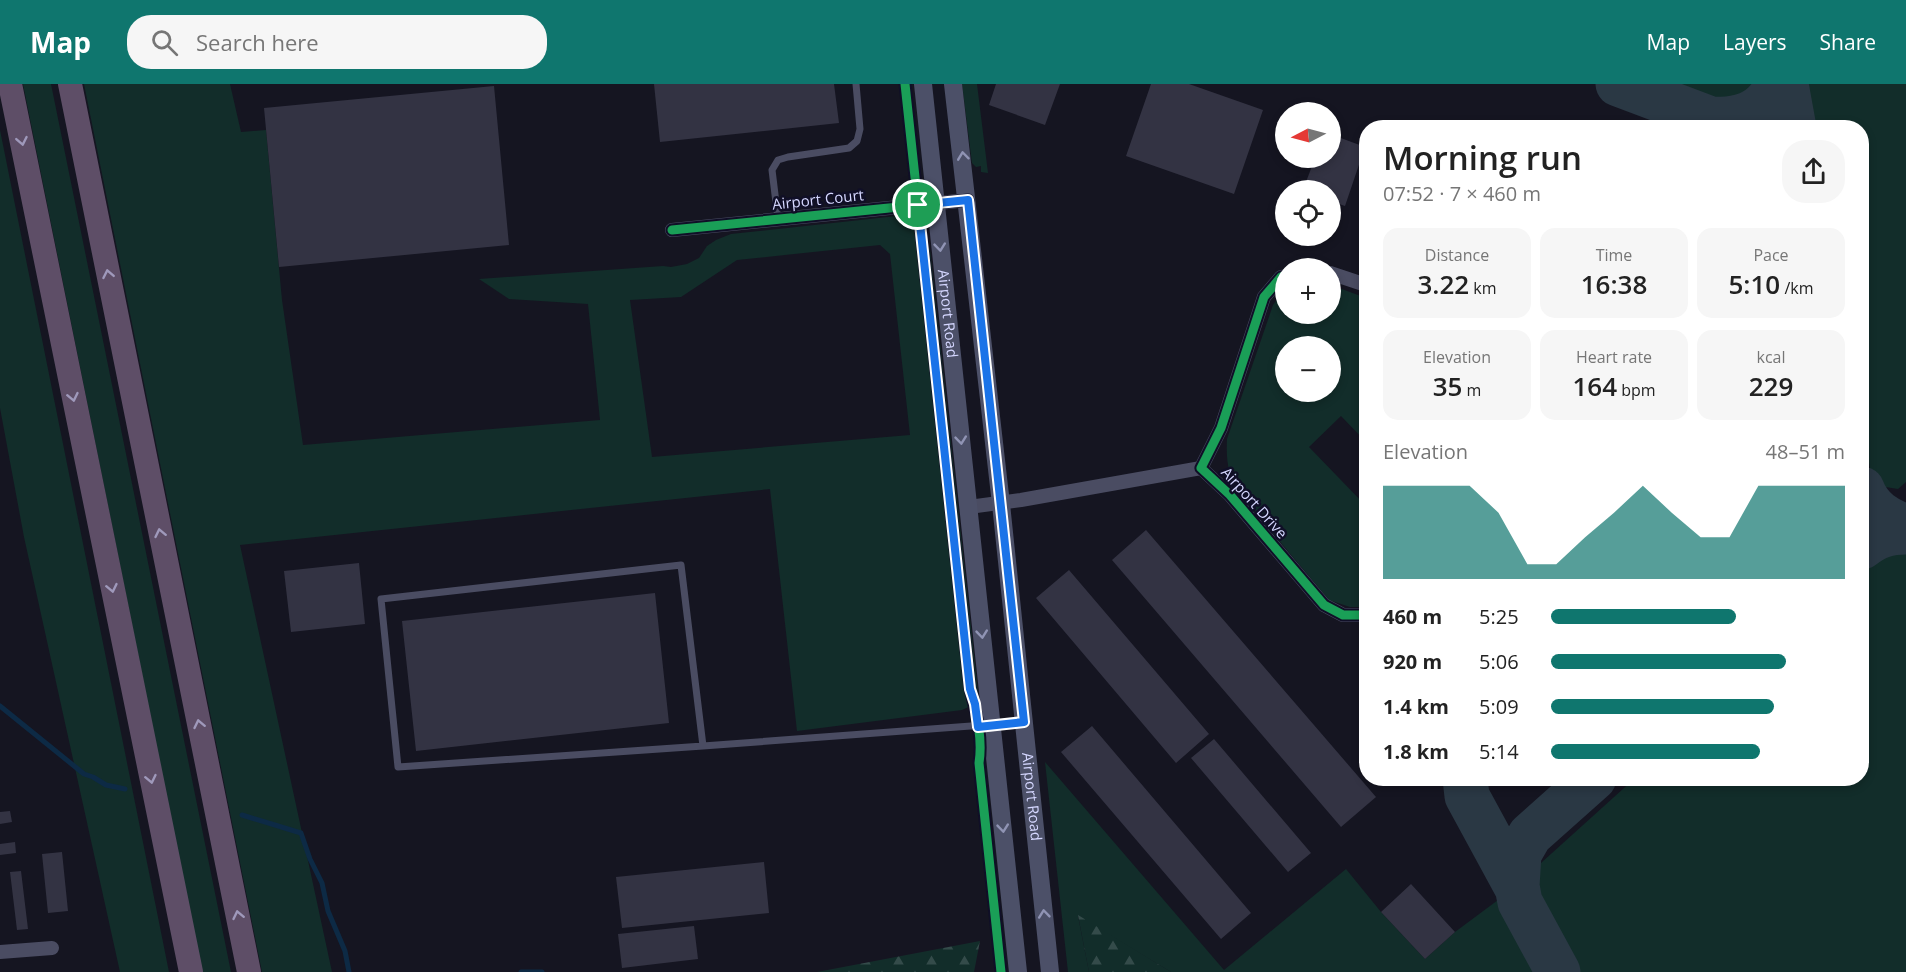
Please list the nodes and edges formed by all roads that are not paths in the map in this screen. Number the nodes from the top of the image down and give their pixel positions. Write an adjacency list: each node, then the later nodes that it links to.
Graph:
1 (10, 84): 22 (highway, one-way to 22)
2 (70, 84): 23 (highway, one-way to 2)
3 (856, 84): 8 (lane)
4 (923, 84): 7 (main road, Airport Road)
5 (953, 84): 6 (main road, Airport Road, one-way to 5)
6 (968, 200): 7 (street, Airport Court); 14 (main road, Airport Road)
7 (935, 204): 8 (street, Airport Court); 15 (main road, Airport Road, one-way to 15)
8 (778, 219): 9 (street, Airport Court)
9 (672, 230)
10 (1341, 277): 11 (street)
11 (1359, 283)
12 (1275, 284): 13 (street, Airport Drive)
13 (1201, 468): 14 (street, Airport Drive); 16 (street, Airport Drive)
14 (1001, 504): 15 (street, Airport Drive); 17 (main road, Airport Road)
15 (969, 507): 18 (main road, Airport Road, one-way to 18)
16 (1359, 615)
17 (1024, 722): 18 (lane); 25 (main road, Airport Road, one-way to 17)
18 (992, 726): 19 (lane); 24 (main road, Airport Road, one-way to 24)
19 (703, 746): 19 (lane)
20 (52, 948): 21 (street)
21 (0, 952)
22 (190, 972)
23 (249, 972)
24 (1018, 972)
25 (1050, 972)

